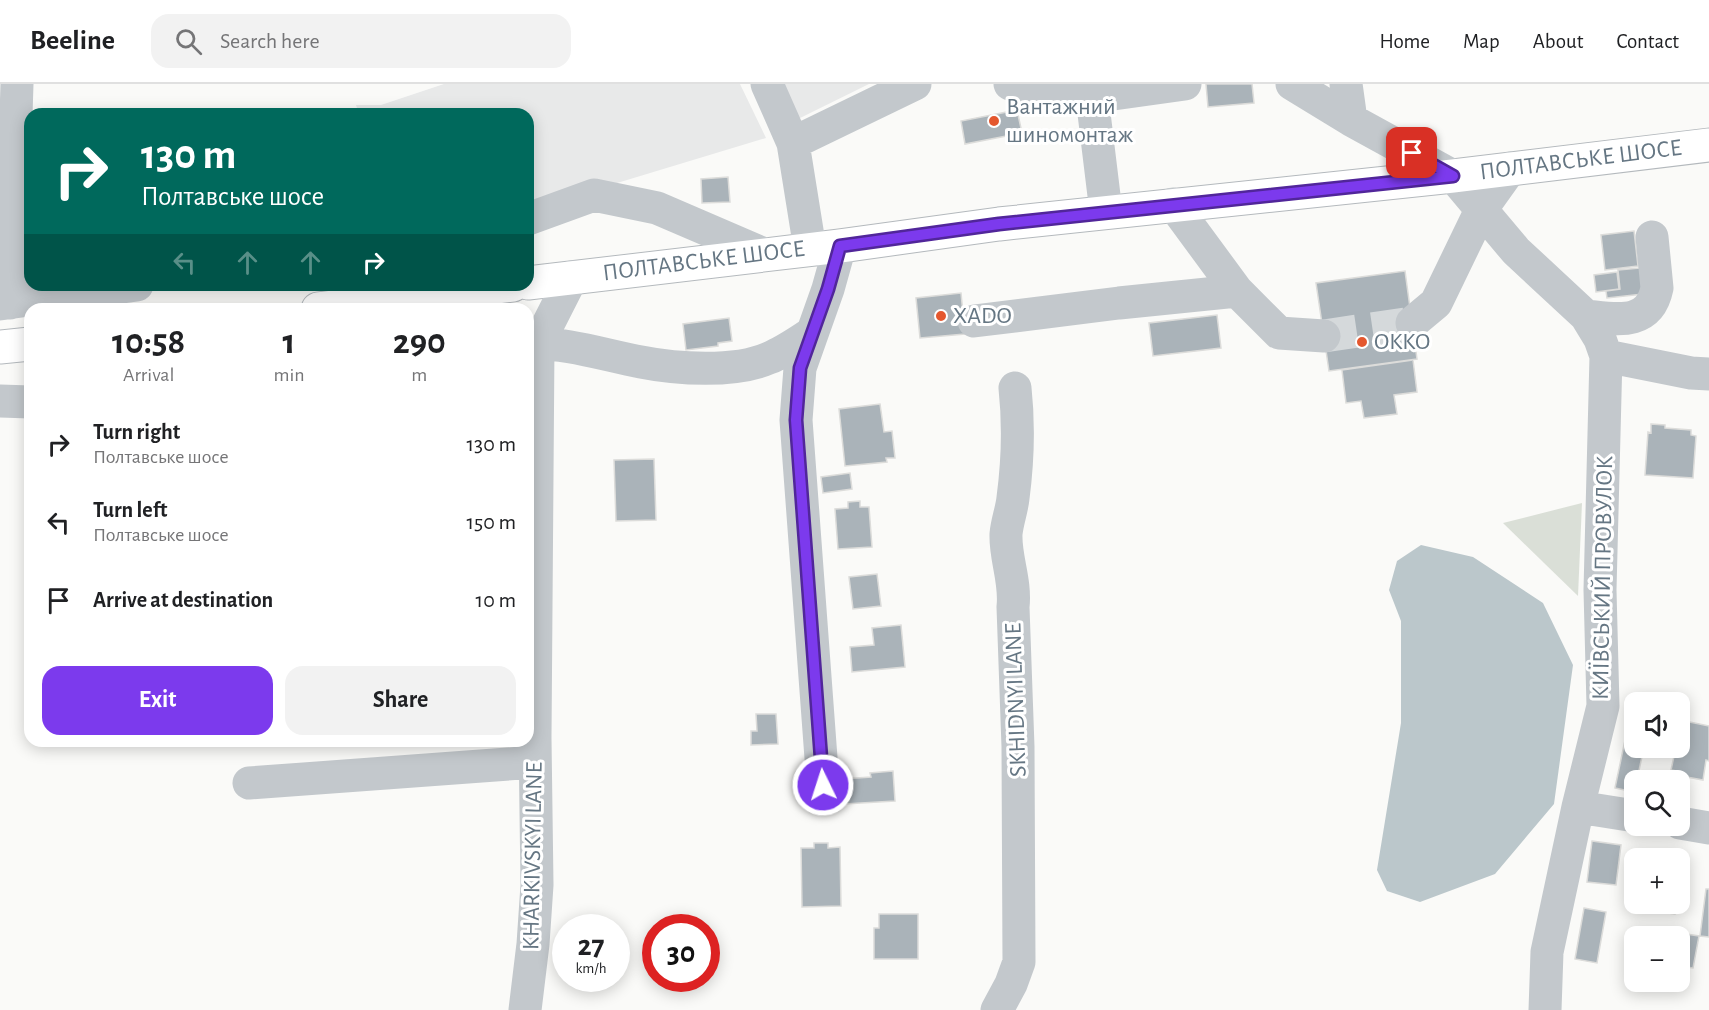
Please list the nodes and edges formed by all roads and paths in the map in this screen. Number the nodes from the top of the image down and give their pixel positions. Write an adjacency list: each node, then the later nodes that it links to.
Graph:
1 (17, 84): 29 (street)
2 (767, 84): 11 (street)
3 (915, 84): 11 (street)
4 (1010, 84): 8 (street)
5 (1185, 84): 8 (street)
6 (1292, 84): 9 (street, ПОЛТАВСЬКЕ ШОСЕ)
7 (1346, 84): 9 (street)
8 (1092, 97): 19 (street)
9 (1351, 120): 16 (street, ПОЛТАВСЬКЕ ШОСЕ)
10 (1709, 135): 13 (highway)
11 (793, 143): 22 (street)
12 (1709, 145): 13 (highway, ПОЛТАВСЬКЕ ШОСЕ)
13 (1668, 151): 14 (highway); 15 (highway, ПОЛТАВСЬКЕ ШОСЕ)
14 (1709, 161)
15 (1511, 168): 16 (highway, ПОЛТАВСЬКЕ ШОСЕ); 18 (street)
16 (1453, 176): 17 (highway, ПОЛТАВСЬКЕ ШОСЕ); 18 (street)
17 (1173, 204): 19 (highway, ПОЛТАВСЬКЕ ШОСЕ); 28 (street)
18 (1481, 210): 31 (street); 33 (street)
19 (1106, 212): 22 (highway, ПОЛТАВСЬКЕ ШОСЕ)
20 (534, 217): 23 (street)
21 (1652, 237): 31 (street)
22 (825, 247): 23 (highway, ПОЛТАВСЬКЕ ШОСЕ); 34 (street)
23 (764, 254): 24 (highway, ПОЛТАВСЬКЕ ШОСЕ)
24 (572, 277): 25 (highway, ПОЛТАВСЬКЕ ШОСЕ); 36 (street, KHARKIVSKYI LANE)
25 (534, 282)
26 (93, 291): 29 (street)
27 (464, 291): 30 (highway)
28 (1237, 291): 32 (street); 35 (street)
29 (5, 303)
30 (367, 303)
31 (1586, 316): 40 (street)
32 (974, 321)
33 (1412, 323)
34 (812, 333): 37 (street); 48 (street)
35 (1324, 336)
36 (534, 342)
37 (534, 344)
38 (24, 345): 39 (highway)
39 (0, 347)
40 (1606, 356): 41 (street); 49 (street, КИЇВСЬКИЙ ПРОВУЛОК)
41 (1709, 374)
42 (1015, 388): 54 (street, SKHIDNYI LANE)
43 (0, 401): 44 (street)
44 (24, 402)
45 (534, 553): 46 (street, KHARKIVSKYI LANE)
46 (535, 762): 47 (street); 53 (street, KHARKIVSKYI LANE)
47 (249, 783)
48 (823, 785)
49 (1578, 807): 50 (street); 55 (street, КИЇВСЬКИЙ ПРОВУЛОК)
50 (1624, 814)
51 (1690, 825): 52 (street)
52 (1709, 828)
53 (525, 1010)
54 (997, 1010)
55 (1545, 1010)

